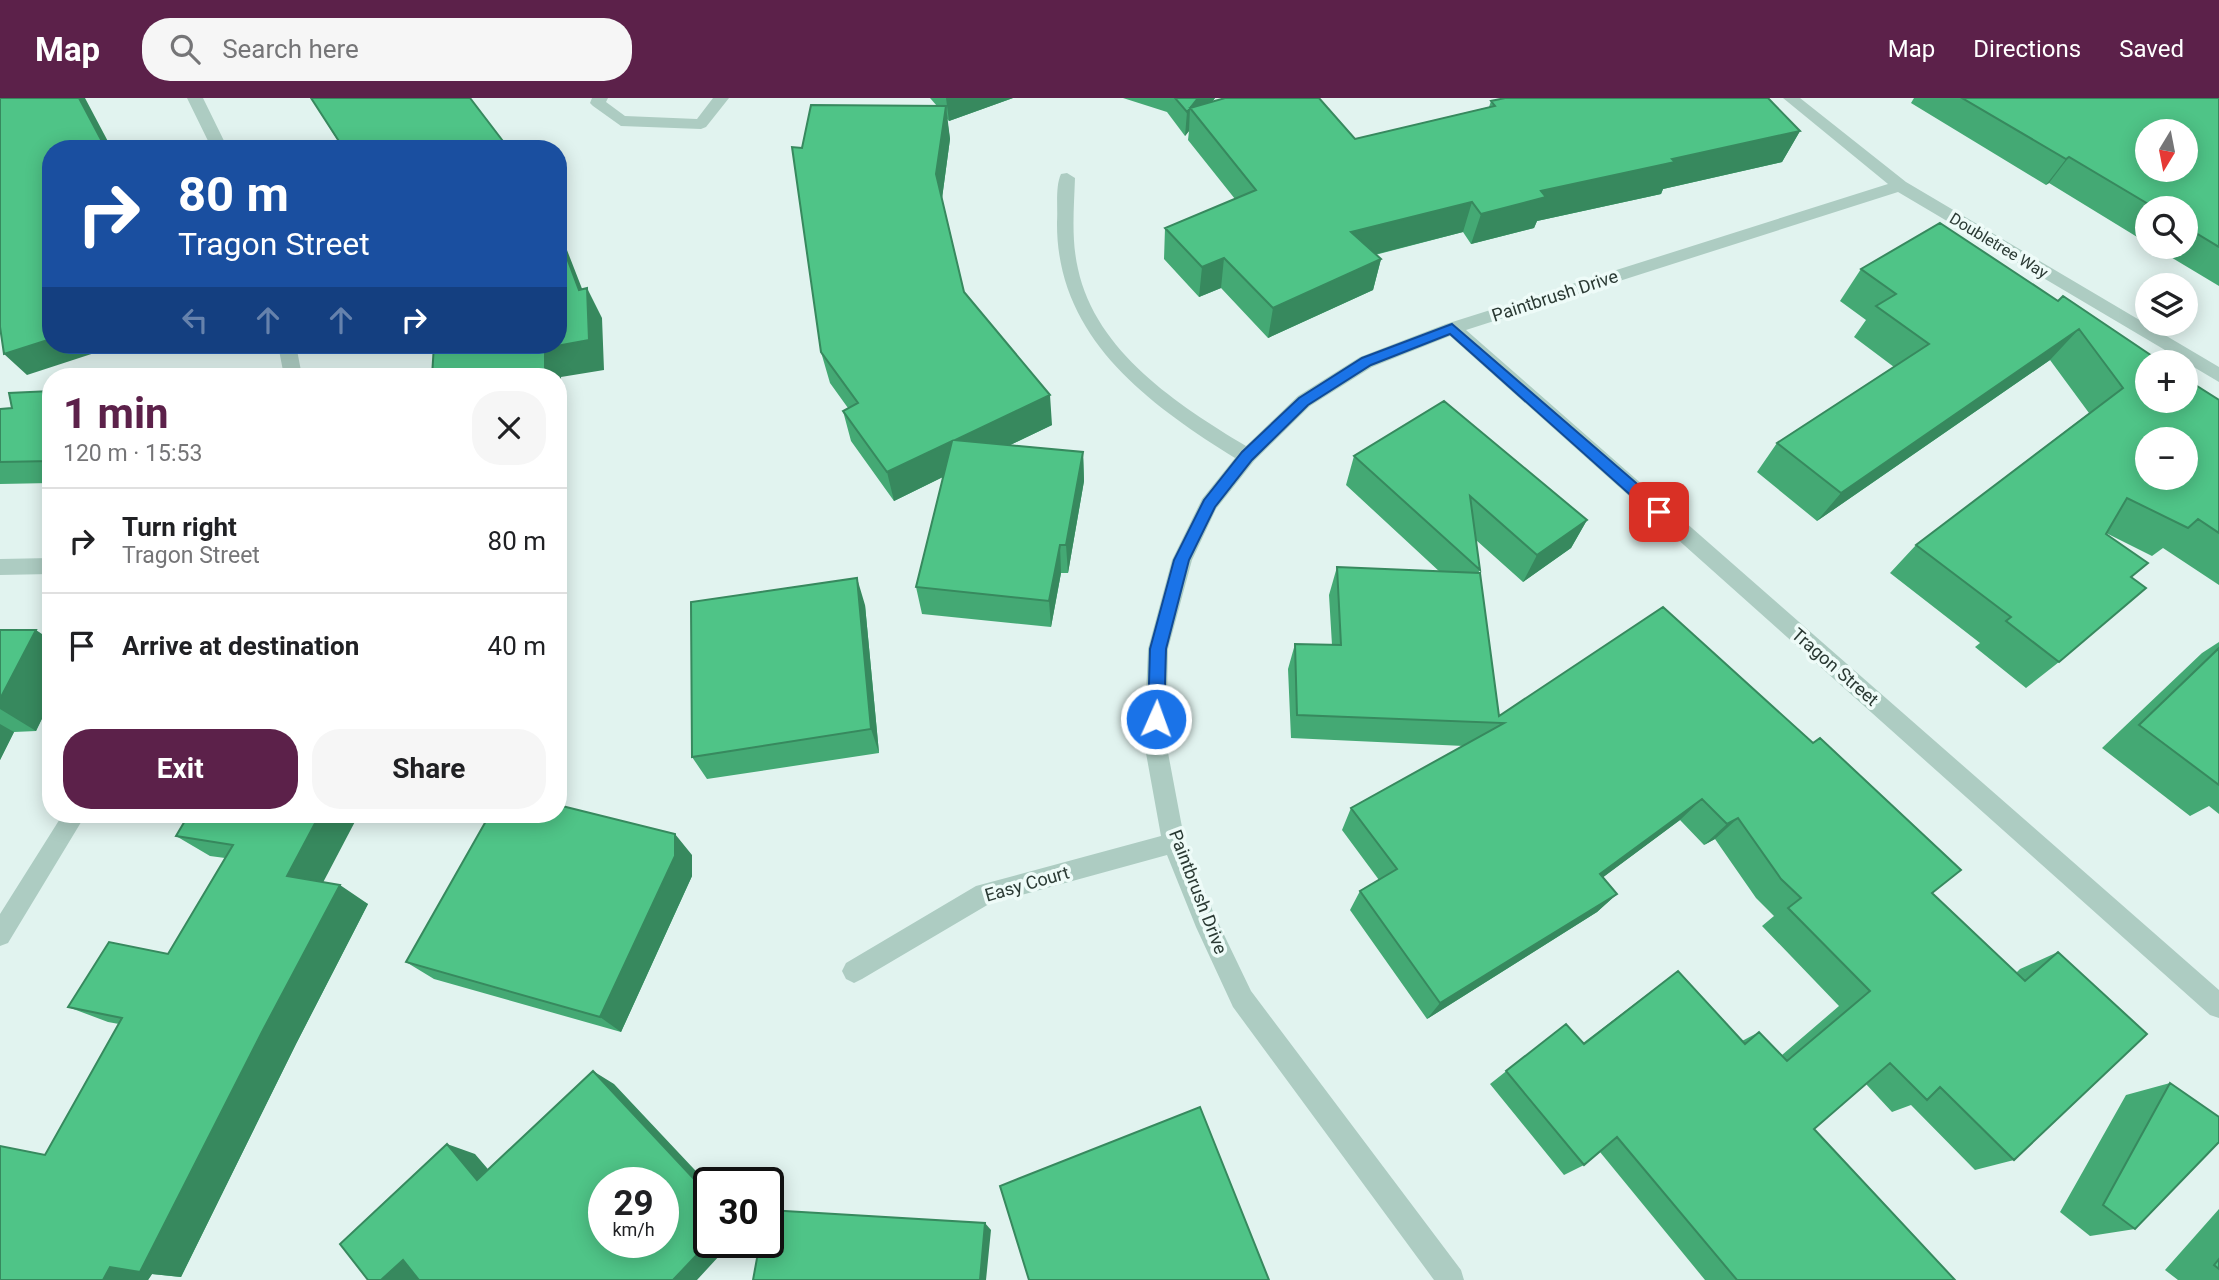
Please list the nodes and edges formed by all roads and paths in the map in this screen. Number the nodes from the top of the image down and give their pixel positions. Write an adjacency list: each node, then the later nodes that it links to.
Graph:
1 (195, 98): 5 (street)
2 (600, 98): 3 (street)
3 (721, 98)
4 (1791, 98): 7 (street, Doubletree Way)
5 (216, 140)
6 (1068, 178): 10 (street)
7 (1900, 186): 8 (street, Paintbrush Drive); 9 (street, Doubletree Way)
8 (1452, 328): 10 (street, Paintbrush Drive); 17 (street, Tragon Street)
9 (2219, 375)
10 (1247, 456): 14 (street, Paintbrush Drive)
11 (42, 566): 12 (street)
12 (0, 567)
13 (69, 823): 15 (street)
14 (1174, 843): 16 (street, Easy Court); 18 (street, Paintbrush Drive)
15 (0, 935)
16 (854, 971)
17 (2219, 1006)
18 (1451, 1280)

